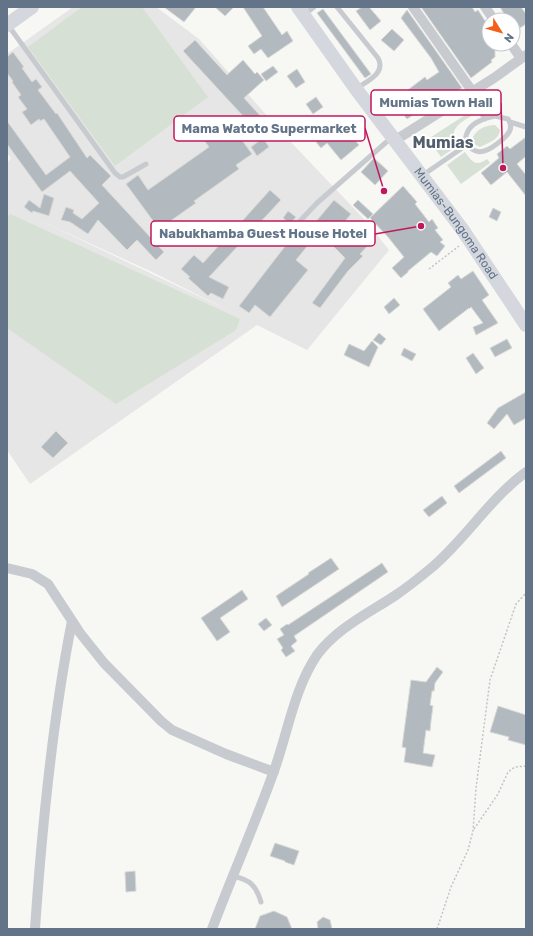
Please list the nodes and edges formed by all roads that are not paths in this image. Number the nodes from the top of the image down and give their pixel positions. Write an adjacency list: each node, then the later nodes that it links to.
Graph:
1 (32, 7): 5 (street)
2 (337, 7): 7 (lane)
3 (413, 7): 8 (street)
4 (305, 10): 7 (street, Mumias-Bungoma Road)
5 (7, 25): 14 (lane)
6 (524, 57): 8 (street)
7 (356, 89): 12 (street, Mumias-Bungoma Road)
8 (470, 92): 9 (lane); 12 (street)
9 (485, 119): 10 (lane); 13 (lane)
10 (510, 122): 11 (lane); 13 (lane)
11 (526, 127)
12 (393, 139): 15 (street, Mumias-Bungoma Road); 16 (lane)
13 (468, 144): 15 (lane)
14 (146, 164)
15 (422, 176): 17 (street, Mumias-Bungoma Road)
16 (298, 222)
17 (526, 325)
18 (526, 472): 21 (street)
19 (7, 568): 20 (street)
20 (72, 621): 21 (street); 24 (street)
21 (274, 772): 22 (street)
22 (233, 876): 23 (lane); 25 (street)
23 (261, 902)
24 (35, 929)
25 (212, 929)

